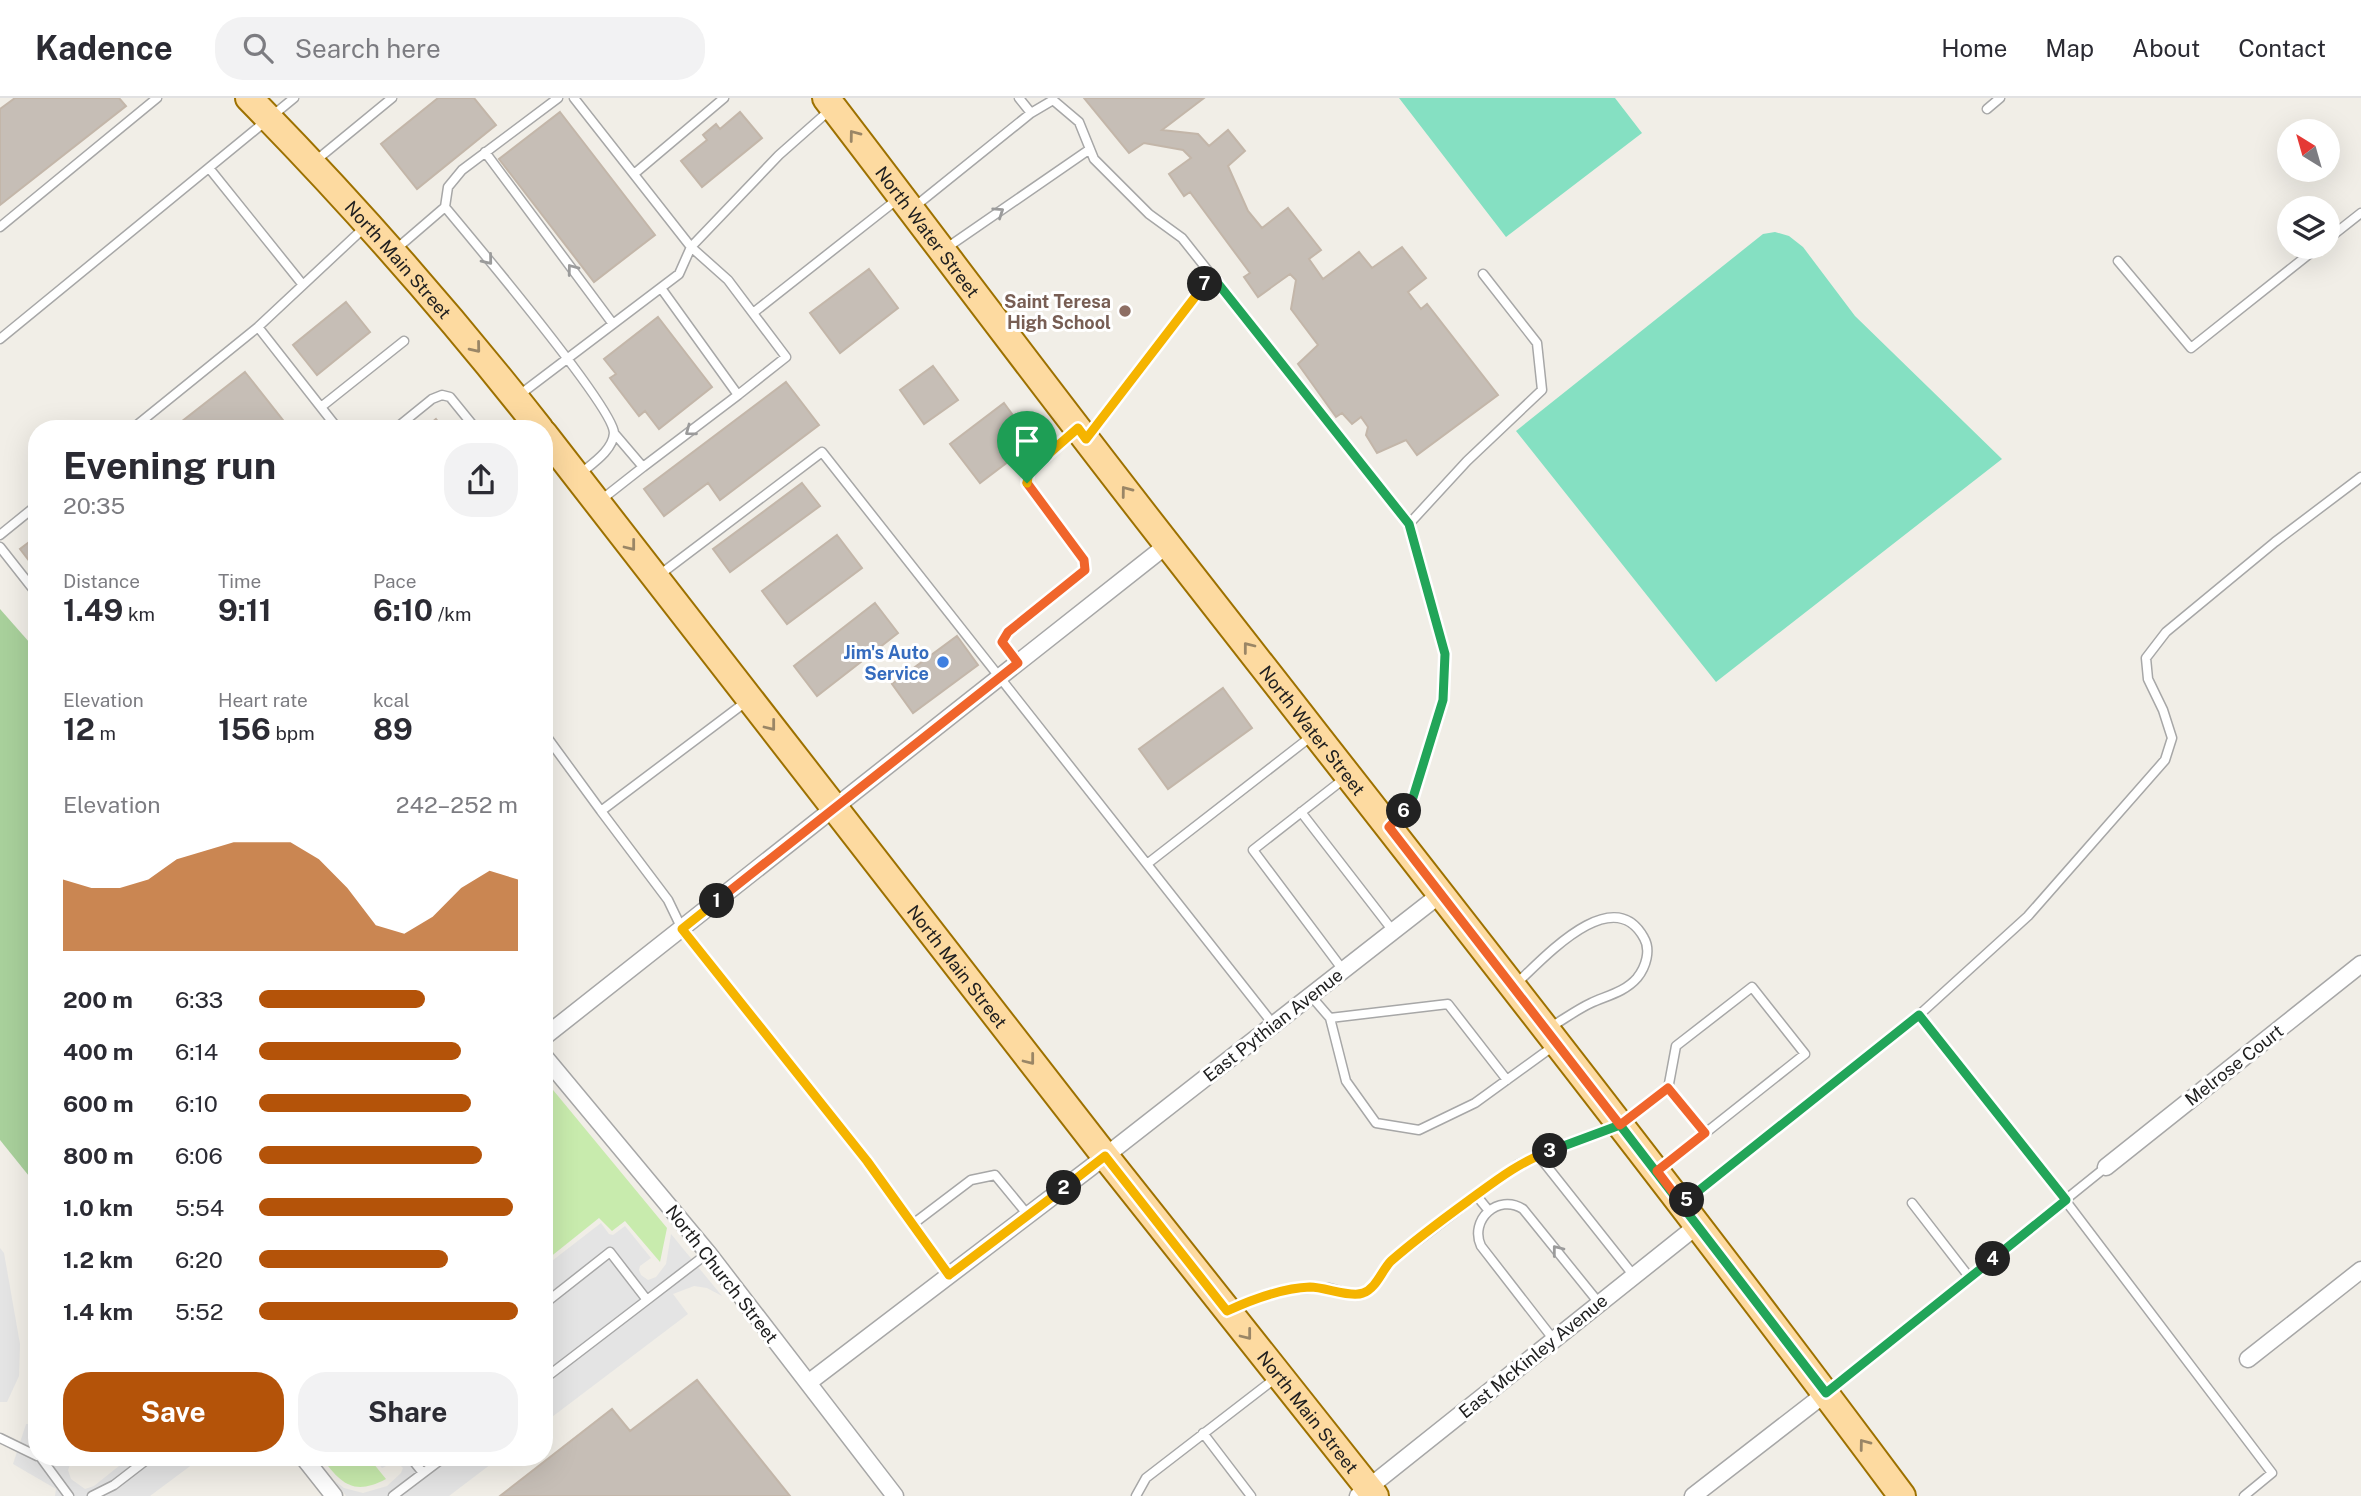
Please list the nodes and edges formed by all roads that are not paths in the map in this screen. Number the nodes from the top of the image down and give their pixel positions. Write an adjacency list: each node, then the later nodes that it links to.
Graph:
1 (156, 98): 23 (lane)
2 (249, 98): 13 (main road, North Main Street)
3 (295, 98): 13 (lane)
4 (392, 98): 16 (lane)
5 (558, 98): 15 (lane)
6 (574, 98): 18 (lane)
7 (724, 98): 18 (lane)
8 (1019, 98): 12 (lane)
9 (2000, 98): 11 (lane)
10 (830, 103): 19 (main road, North Water Street, one-way to 10); 25 (lane)
11 (1987, 109)
12 (1031, 113): 14 (lane); 19 (lane)
13 (269, 118): 16 (main road, North Main Street); 17 (lane)
14 (1090, 149): 26 (lane, one-way to 14); 31 (lane)
15 (485, 152): 20 (lane); 35 (lane, one-way to 15)
16 (311, 164): 22 (main road, North Main Street)
17 (209, 167): 32 (lane); 37 (lane)
18 (634, 174): 25 (lane)
19 (906, 203): 26 (main road, North Water Street); 34 (lane)
20 (445, 207): 27 (lane); 39 (lane, one-way to 39)
21 (2361, 213): 24 (lane)
22 (368, 224): 27 (main road, North Main Street); 32 (lane)
23 (0, 227)
24 (2340, 230)
25 (691, 247): 33 (lane); 34 (lane)
26 (943, 250): 49 (main road, North Water Street)
27 (393, 252): 41 (main road, North Main Street, one-way to 41)
28 (2303, 259): 29 (lane)
29 (2118, 261)
30 (1483, 274): 58 (lane)
31 (1212, 276): 49 (lane); 58 (lane)
32 (303, 285): 36 (lane)
33 (661, 288): 35 (lane); 40 (lane)
34 (753, 313): 40 (lane)
35 (613, 324): 39 (lane)
36 (258, 327): 42 (lane); 43 (lane)
37 (0, 339)
38 (404, 341): 42 (lane)
39 (567, 358): 41 (lane); 48 (lane)
40 (738, 395): 51 (lane, one-way to 51)
41 (516, 397): 47 (main road, North Main Street)
42 (321, 407): 44 (lane)
43 (143, 420)
44 (331, 420)
45 (406, 420): 46 (lane)
46 (469, 420)
47 (533, 420)
48 (614, 433): 51 (lane); 52 (lane)
49 (1082, 434): 60 (main road, North Water Street, one-way to 49); 64 (lane)
50 (553, 446): 52 (main road, North Main Street)
51 (643, 467): 56 (lane)
52 (577, 477): 56 (main road, North Main Street)
53 (2361, 477): 55 (lane)
54 (2361, 484): 55 (lane)
55 (2345, 490): 82 (lane)
56 (598, 503): 62 (main road, North Main Street, one-way to 62)
57 (28, 512): 59 (lane)
58 (1409, 524): 73 (lane)
59 (0, 535)
60 (1167, 545): 64 (street); 67 (main road, North Water Street, one-way to 60)
61 (0, 547): 63 (lane)
62 (656, 578): 65 (lane); 66 (main road, North Main Street)
63 (28, 583)
64 (1018, 663): 65 (street)
65 (1000, 678): 70 (street); 74 (lane)
66 (750, 699): 70 (main road, North Main Street, one-way to 70); 71 (lane)
67 (1316, 733): 69 (main road, North Water Street); 74 (lane)
68 (553, 745): 71 (lane)
69 (1349, 775): 72 (lane); 73 (main road, North Water Street)
70 (835, 809): 76 (street); 93 (main road, North Main Street, one-way to 93)
71 (601, 811): 76 (lane)
72 (1301, 812): 77 (lane); 79 (lane)
73 (1389, 827): 75 (main road, North Water Street)
74 (1147, 864): 84 (lane)
75 (1441, 893): 77 (street, East Pythian Avenue); 80 (main road, North Water Street)
76 (682, 929): 85 (street); 102 (lane)
77 (1393, 931): 79 (street, East Pythian Avenue)
78 (2361, 964): 94 (street, Melrose Court)
79 (1343, 970): 81 (street, East Pythian Avenue)
80 (1514, 986): 86 (main road, North Water Street); 86 (lane)
81 (1311, 996): 83 (lane); 84 (street, East Pythian Avenue)
82 (1919, 1015): 97 (lane); 101 (lane)
83 (1330, 1018): 88 (lane); 88 (lane)
84 (1273, 1024): 93 (street, East Pythian Avenue)
85 (553, 1030)
86 (1552, 1036): 88 (lane); 90 (main road, North Water Street)
87 (553, 1067): 103 (street, North Church Street)
88 (1507, 1080)
89 (1668, 1088): 90 (lane); 91 (lane); 91 (lane)
90 (1620, 1125): 92 (lane); 95 (main road, North Water Street)
91 (1705, 1133): 95 (lane)
92 (1538, 1155): 96 (lane); 106 (lane)
93 (1105, 1156): 100 (street, East Pythian Avenue); 111 (main road, North Main Street)
94 (2106, 1167): 97 (lane)
95 (1657, 1171): 101 (main road, North Water Street)
96 (1476, 1195): 99 (lane); 111 (lane)
97 (2066, 1200): 107 (lane); 137 (lane)
98 (1912, 1203): 107 (lane)
99 (1489, 1211): 110 (lane, one-way to 99); 112 (lane)
100 (1028, 1215): 102 (lane); 105 (street, East Pythian Avenue)
101 (1690, 1215): 106 (street, East McKinley Avenue); 117 (main road, North Water Street)
102 (914, 1224): 105 (lane)
103 (708, 1253): 109 (lane); 116 (street, North Church Street)
104 (2361, 1270): 113 (street)
105 (949, 1275): 116 (street, East Pythian Avenue)
106 (1634, 1276): 110 (street, East McKinley Avenue)
107 (1970, 1278): 117 (lane)
108 (553, 1297): 109 (lane)
109 (647, 1300): 114 (lane)
110 (1599, 1304): 112 (street, East McKinley Avenue)
111 (1227, 1311): 115 (main road, North Main Street, one-way to 115)
112 (1554, 1340): 127 (street, East McKinley Avenue)
113 (2248, 1359)
114 (553, 1372)
115 (1279, 1375): 118 (lane); 127 (main road, North Main Street)
116 (808, 1383): 132 (street, North Church Street)
117 (1826, 1393): 135 (street); 136 (main road, North Water Street, one-way to 117)
118 (1203, 1433): 133 (lane); 134 (lane)
119 (0, 1438): 120 (lane)
120 (28, 1452)
121 (46, 1466): 128 (lane)
122 (139, 1466): 129 (lane)
123 (310, 1466): 130 (street)
124 (416, 1466): 126 (lane)
125 (432, 1466): 126 (lane)
126 (422, 1474): 131 (lane)
127 (1367, 1493)
128 (69, 1496)
129 (92, 1496)
130 (334, 1496)
131 (393, 1496)
132 (895, 1496)
133 (1136, 1496)
134 (1251, 1496)
135 (1693, 1496)
136 (1902, 1496)
137 (2244, 1496)

